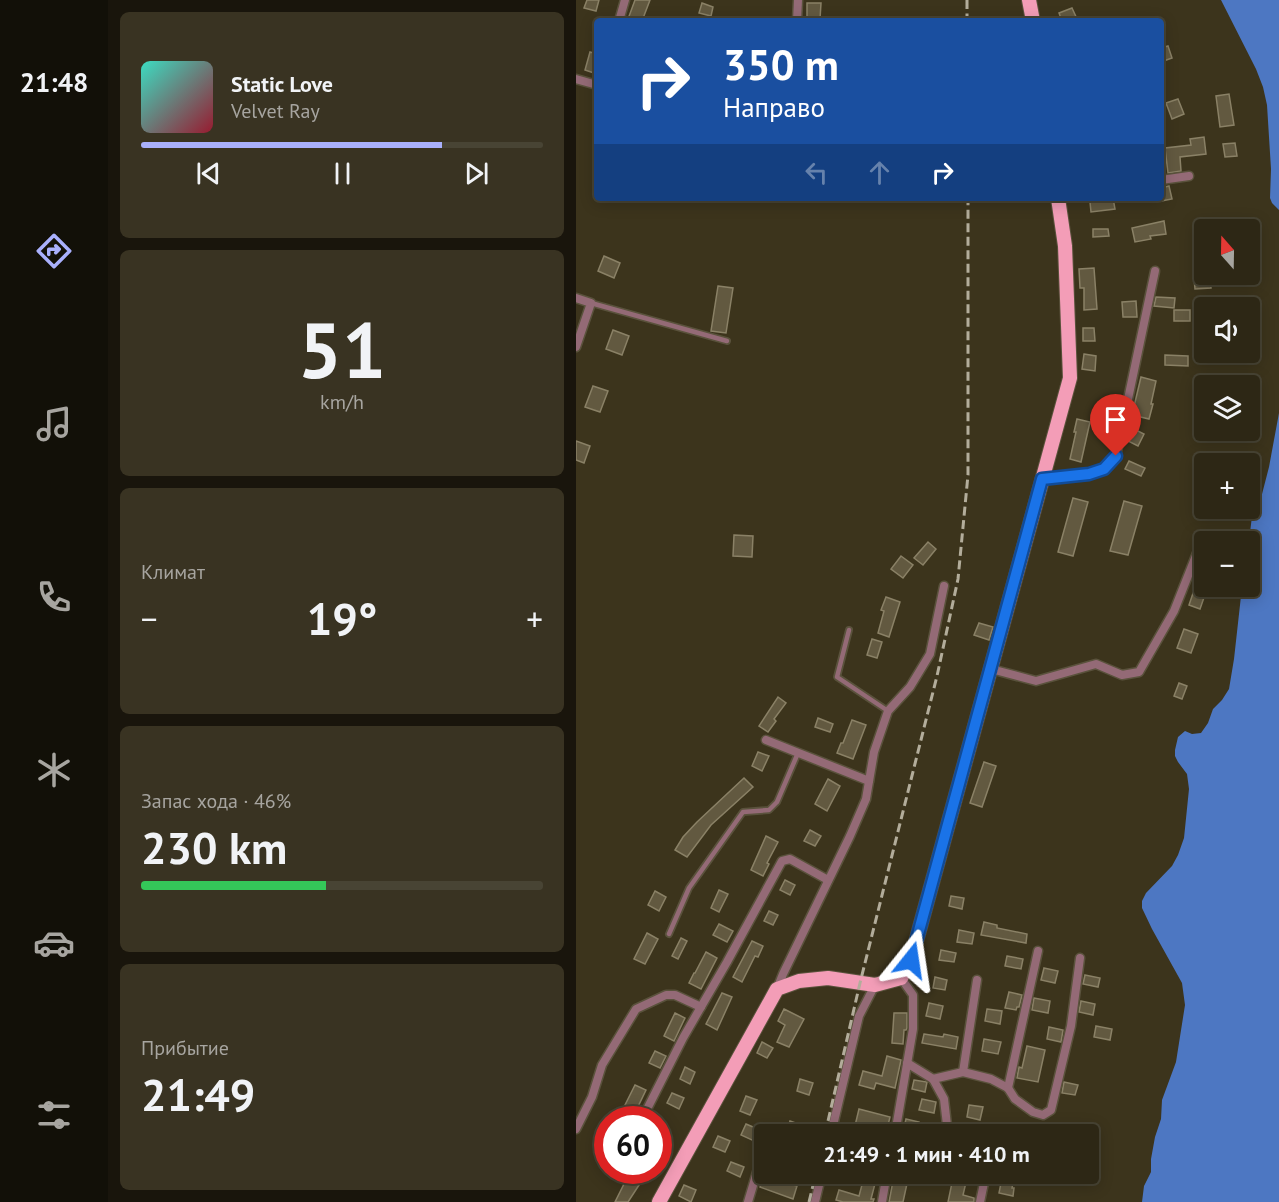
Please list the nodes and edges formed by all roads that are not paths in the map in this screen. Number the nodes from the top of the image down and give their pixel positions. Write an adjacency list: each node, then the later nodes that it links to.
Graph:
1 (625, 0): 4 (street)
2 (798, 0): 5 (street)
3 (1029, 0): 6 (main road)
4 (620, 18)
5 (798, 18)
6 (1032, 18)
7 (576, 80): 8 (street)
8 (594, 84)
9 (1189, 176): 10 (street)
10 (1164, 180)
11 (1058, 201): 17 (main road)
12 (1155, 271): 17 (street)
13 (576, 298): 14 (street)
14 (591, 303): 15 (lane); 16 (street)
15 (727, 341)
16 (576, 347)
17 (1042, 479): 21 (main road)
18 (1194, 561): 21 (street)
19 (944, 586): 22 (street)
20 (849, 630): 22 (lane)
21 (991, 669): 30 (main road)
22 (888, 711): 25 (street)
23 (766, 740): 24 (street)
24 (798, 753): 25 (street); 27 (lane)
25 (869, 781): 26 (street)
26 (828, 880): 33 (street); 34 (street)
27 (669, 934)
28 (1038, 951): 38 (street)
29 (1080, 958): 38 (street)
30 (901, 978): 32 (main road); 35 (street)
31 (977, 980): 36 (street)
32 (875, 985): 33 (main road); 40 (street)
33 (777, 989): 48 (main road)
34 (701, 1007): 39 (street); 43 (street)
35 (907, 1063): 37 (street); 41 (street)
36 (963, 1072): 37 (street); 38 (street)
37 (933, 1079): 42 (street)
38 (1008, 1088)
39 (649, 1106)
40 (833, 1124)
41 (897, 1124)
42 (947, 1124)
43 (576, 1129)
44 (754, 1182): 49 (street)
45 (819, 1184): 50 (street)
46 (885, 1184): 51 (street)
47 (984, 1184): 52 (street)
48 (659, 1202)
49 (748, 1202)
50 (815, 1202)
51 (882, 1202)
52 (980, 1202)

